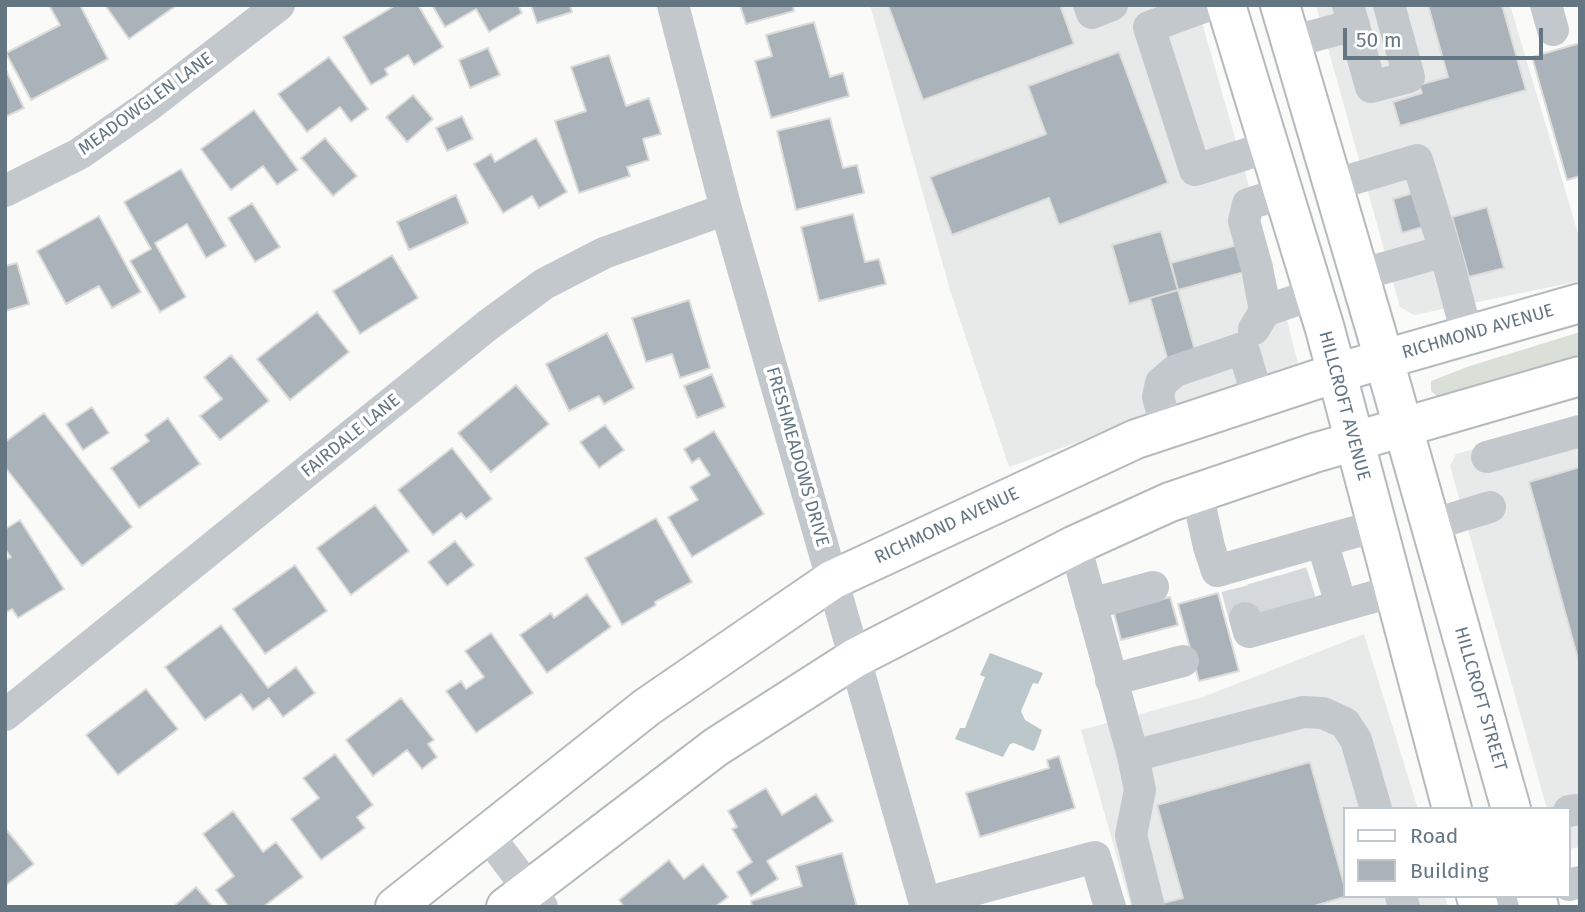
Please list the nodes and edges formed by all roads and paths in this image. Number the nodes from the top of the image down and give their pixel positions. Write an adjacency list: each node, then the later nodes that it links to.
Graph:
1 (279, 5): 13 (street, MEADOWGLEN LANE)
2 (673, 5): 15 (street, FRESHMEADOWS DRIVE)
3 (1089, 5): 4 (street)
4 (1112, 5)
5 (1209, 5): 11 (street)
6 (1226, 5): 11 (main road, HILLCROFT AVENUE)
7 (1280, 5): 10 (main road)
8 (1389, 5): 9 (street)
9 (1351, 15): 10 (street)
10 (1291, 42): 12 (main road)
11 (1269, 147): 14 (main road, HILLCROFT AVENUE)
12 (1333, 185): 16 (street); 17 (main road)
13 (5, 191)
14 (1283, 193): 18 (main road, HILLCROFT AVENUE); 20 (street)
15 (726, 209): 38 (street, FRESHMEADOWS DRIVE); 47 (street, FAIRDALE LANE)
16 (1445, 251): 17 (street); 21 (street)
17 (1359, 275): 23 (main road)
18 (1314, 294): 20 (street); 24 (main road, HILLCROFT AVENUE)
19 (1580, 303): 21 (main road, RICHMOND AVENUE)
20 (1265, 311): 22 (street)
21 (1467, 335): 23 (main road, RICHMOND AVENUE)
22 (1243, 348): 26 (street); 28 (street)
23 (1383, 359): 24 (main road, RICHMOND AVENUE); 27 (main road)
24 (1336, 373): 26 (main road, RICHMOND AVENUE); 30 (main road, HILLCROFT AVENUE)
25 (1580, 376): 27 (main road)
26 (1258, 398): 28 (main road, RICHMOND AVENUE)
27 (1403, 427): 30 (main road); 34 (main road)
28 (1167, 429): 38 (main road, RICHMOND AVENUE)
29 (1580, 431): 31 (street)
30 (1353, 441): 32 (main road); 35 (main road, HILLCROFT AVENUE)
31 (1487, 457)
32 (1197, 492): 37 (main road); 40 (street)
33 (1490, 507): 34 (street)
34 (1431, 525): 51 (main road, HILLCROFT STREET)
35 (1377, 526): 36 (street); 41 (main road, HILLCROFT AVENUE)
36 (1322, 541): 40 (street); 43 (street)
37 (1075, 545): 42 (street); 44 (main road)
38 (832, 580): 44 (street, FRESHMEADOWS DRIVE); 52 (main road, RICHMOND AVENUE)
39 (1153, 587): 42 (street)
40 (1269, 590): 43 (street)
41 (1394, 591): 43 (street); 50 (main road, HILLCROFT AVENUE)
42 (1091, 604): 46 (street)
43 (1341, 605)
44 (855, 658): 54 (main road); 55 (street, FRESHMEADOWS DRIVE)
45 (1183, 661): 46 (street)
46 (1111, 681): 48 (street)
47 (5, 715)
48 (1133, 756): 49 (street); 58 (street)
49 (1375, 807)
50 (1451, 807)
51 (1510, 807)
52 (487, 834): 54 (street); 56 (main road, RICHMOND AVENUE)
53 (1514, 898): 59 (street)
54 (525, 901)
55 (925, 905): 57 (street)
56 (395, 907)
57 (1110, 907)
58 (1149, 907)
59 (1478, 907)

